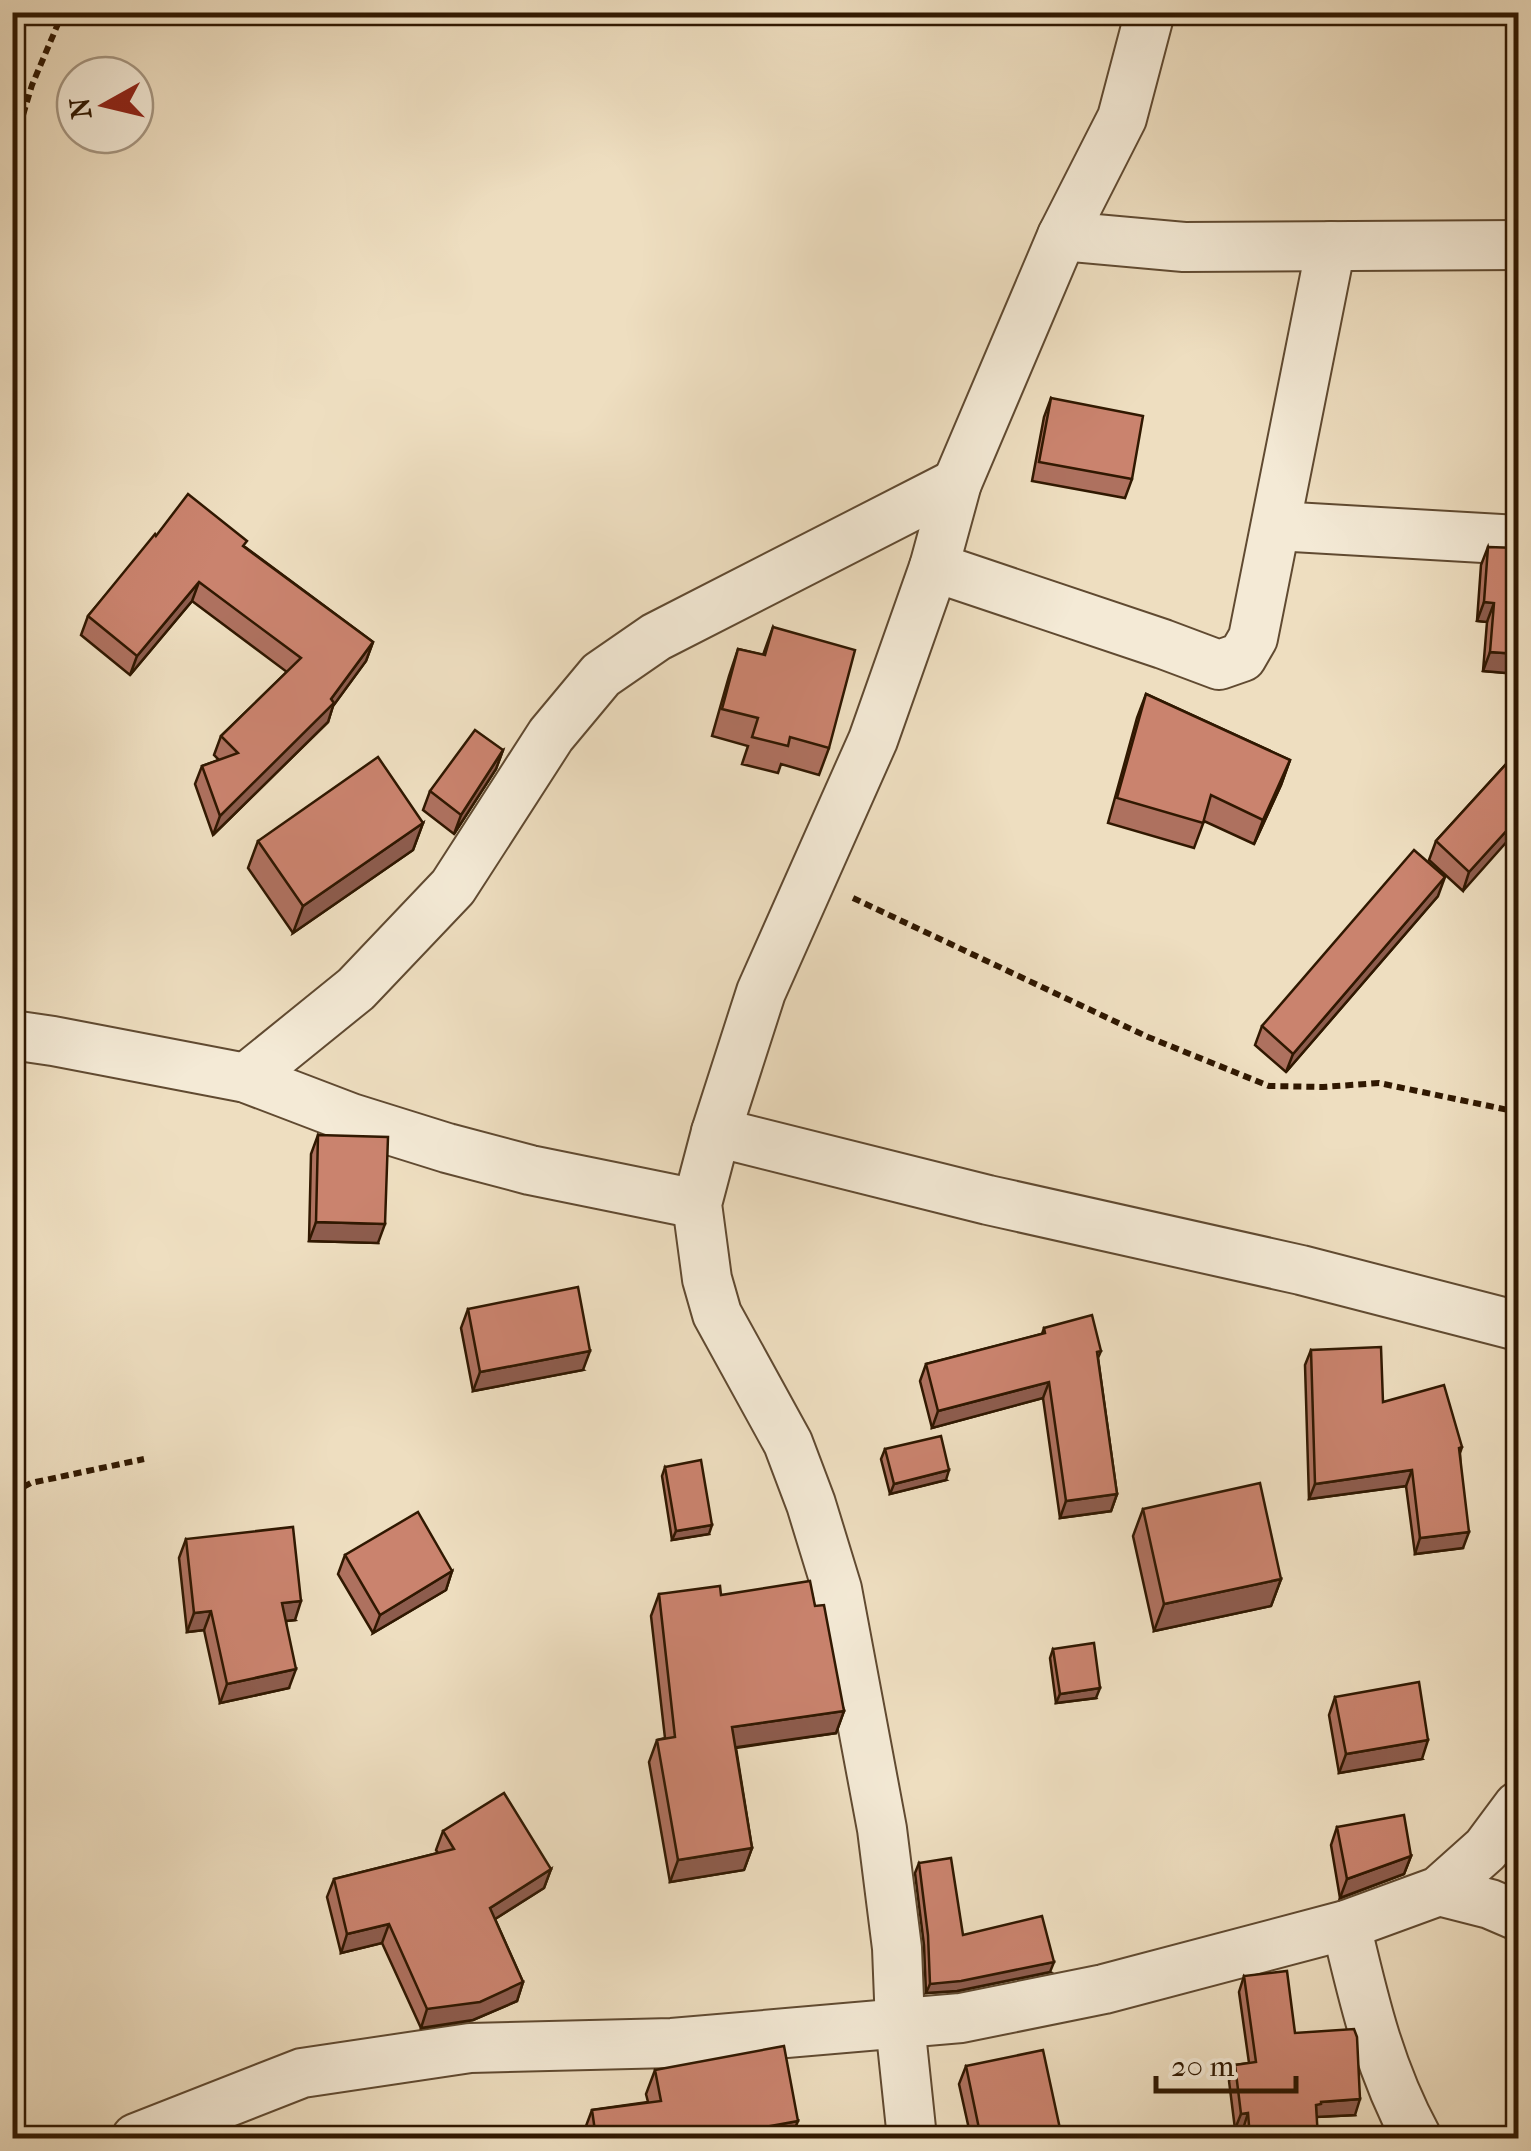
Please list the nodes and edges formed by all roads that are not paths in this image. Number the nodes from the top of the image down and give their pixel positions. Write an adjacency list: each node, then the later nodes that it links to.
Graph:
1 (1150, 12): 2 (street)
2 (1062, 236): 4 (street); 5 (street)
3 (1518, 245): 4 (street)
4 (1331, 246): 6 (street)
5 (957, 483): 8 (street); 10 (street)
6 (1276, 526): 7 (street); 8 (street)
7 (1518, 540)
8 (934, 567): 11 (street)
9 (12, 1035): 10 (street)
10 (246, 1078): 12 (street)
11 (716, 1132): 12 (street); 13 (street)
12 (697, 1204): 18 (street)
13 (1518, 1326)
14 (1518, 1806): 15 (street)
15 (1439, 1892): 16 (street); 17 (street)
16 (1518, 1916)
17 (1346, 1924): 18 (street); 21 (street)
18 (900, 2024): 19 (street); 20 (street)
19 (136, 2138)
20 (912, 2138)
21 (1416, 2138)

